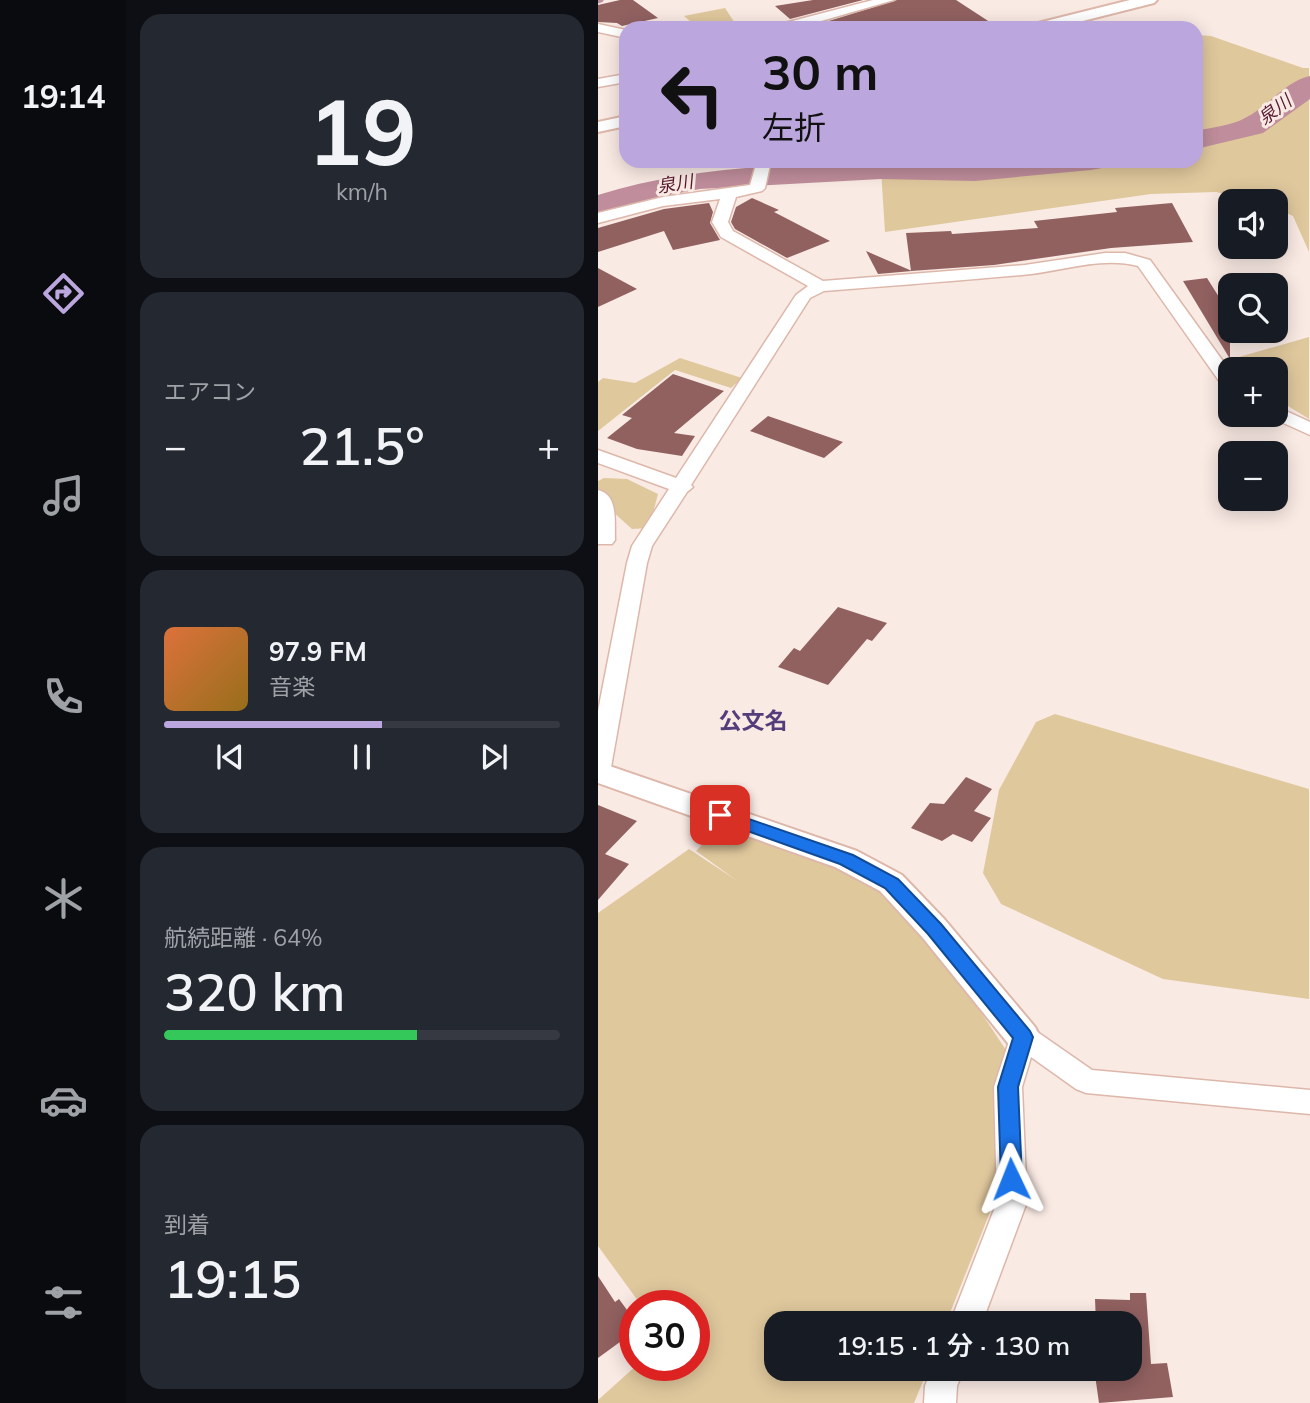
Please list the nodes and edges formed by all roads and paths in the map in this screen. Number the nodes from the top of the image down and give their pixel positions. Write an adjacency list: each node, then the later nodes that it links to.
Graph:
1 (888, 0): 3 (street)
2 (1149, 0): 4 (street)
3 (808, 21)
4 (1064, 21)
5 (598, 28): 6 (street)
6 (619, 32)
7 (619, 79): 8 (street)
8 (598, 83)
9 (619, 122): 10 (street)
10 (598, 127)
11 (763, 168): 12 (street)
12 (729, 194): 13 (street); 14 (street)
13 (598, 218)
14 (820, 286): 15 (street); 19 (street)
15 (1218, 367)
16 (1288, 418): 17 (street)
17 (1310, 429)
18 (598, 456): 19 (street)
19 (683, 486): 22 (street)
20 (598, 496): 21 (street)
21 (602, 541): 22 (street)
22 (642, 546): 23 (street)
23 (599, 772): 24 (street)
24 (1023, 1037): 25 (street); 26 (street)
25 (1310, 1102)
26 (971, 1311)
27 (943, 1381): 28 (street)
28 (940, 1403)

